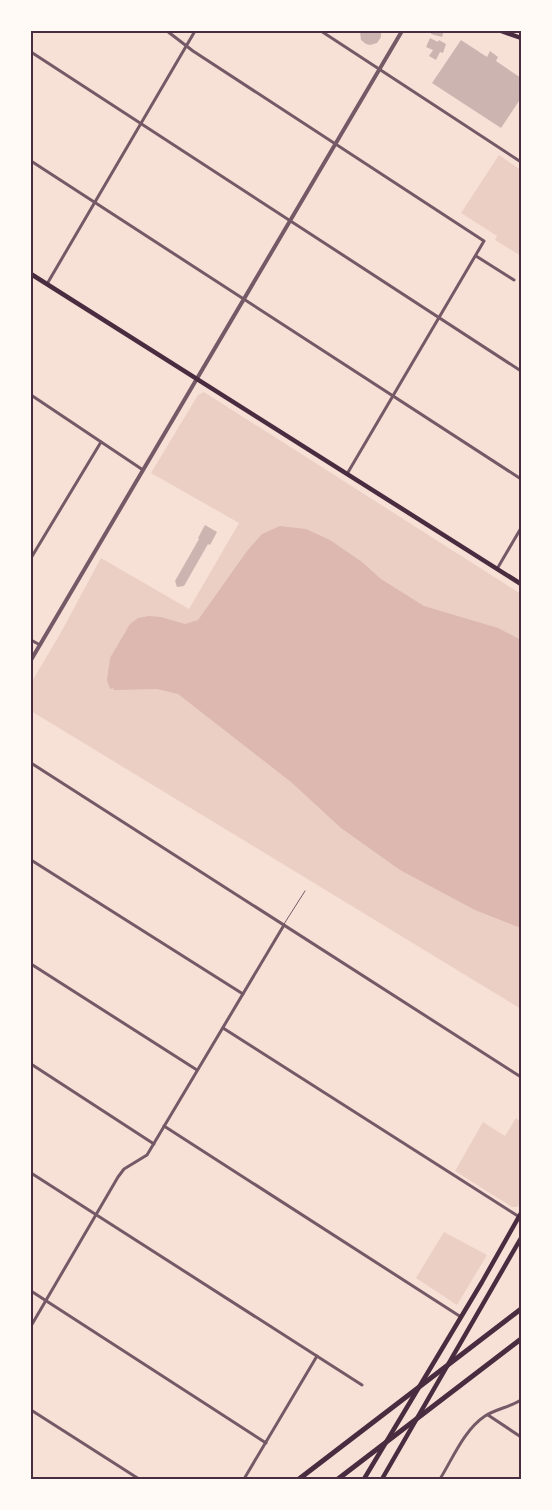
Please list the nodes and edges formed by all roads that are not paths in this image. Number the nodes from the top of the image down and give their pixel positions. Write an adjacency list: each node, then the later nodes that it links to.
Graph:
1 (167, 31): 7 (street)
2 (195, 31): 7 (street)
3 (321, 31): 9 (street)
4 (402, 31): 9 (street)
5 (501, 31): 6 (main road)
6 (521, 38)
7 (187, 45): 10 (street); 11 (street)
8 (31, 52): 10 (street)
9 (379, 69): 11 (street); 13 (street)
10 (141, 123): 14 (street); 15 (street)
11 (335, 143): 15 (street); 16 (street)
12 (31, 162): 14 (street)
13 (521, 162)
14 (94, 202): 19 (street); 20 (street)
15 (290, 220): 20 (street); 21 (street)
16 (476, 256): 18 (street); 21 (street)
17 (31, 274): 19 (main road)
18 (514, 280)
19 (47, 284): 23 (main road)
20 (243, 300): 23 (street); 25 (street)
21 (439, 318): 22 (street); 25 (street)
22 (521, 371)
23 (196, 379): 27 (street); 28 (main road)
24 (31, 395): 26 (street)
25 (393, 396): 28 (street); 29 (street)
26 (101, 442): 27 (street); 31 (street)
27 (143, 470): 35 (street)
28 (347, 474): 32 (main road)
29 (521, 479)
30 (521, 528): 32 (street)
31 (31, 558)
32 (497, 569): 33 (main road)
33 (521, 584)
34 (31, 640): 35 (street)
35 (40, 645): 36 (street)
36 (31, 660)
37 (31, 763): 40 (street)
38 (31, 860): 42 (street)
39 (305, 891): 40 (lane)
40 (284, 925): 42 (street); 46 (street)
41 (31, 964): 45 (street)
42 (243, 994): 43 (street)
43 (223, 1028): 45 (street); 51 (street)
44 (31, 1064): 48 (street)
45 (198, 1070): 47 (street)
46 (521, 1077)
47 (164, 1126): 48 (street); 56 (street)
48 (154, 1144): 50 (street)
49 (31, 1173): 50 (street)
50 (96, 1214): 54 (street); 59 (street)
51 (520, 1216): 56 (main road)
52 (521, 1238): 71 (main road)
53 (31, 1291): 54 (street)
54 (46, 1300): 57 (street); 65 (street)
55 (521, 1309): 68 (highway)
56 (461, 1317): 70 (main road)
57 (31, 1326)
58 (521, 1338): 69 (highway)
59 (317, 1356): 60 (street); 65 (street)
60 (362, 1385)
61 (521, 1400): 63 (street)
62 (31, 1410): 66 (street)
63 (487, 1415): 64 (street); 72 (street)
64 (521, 1437)
65 (266, 1443): 67 (street)
66 (139, 1479)
67 (244, 1479)
68 (299, 1479)
69 (338, 1479)
70 (364, 1479)
71 (382, 1479)
72 (440, 1479)

